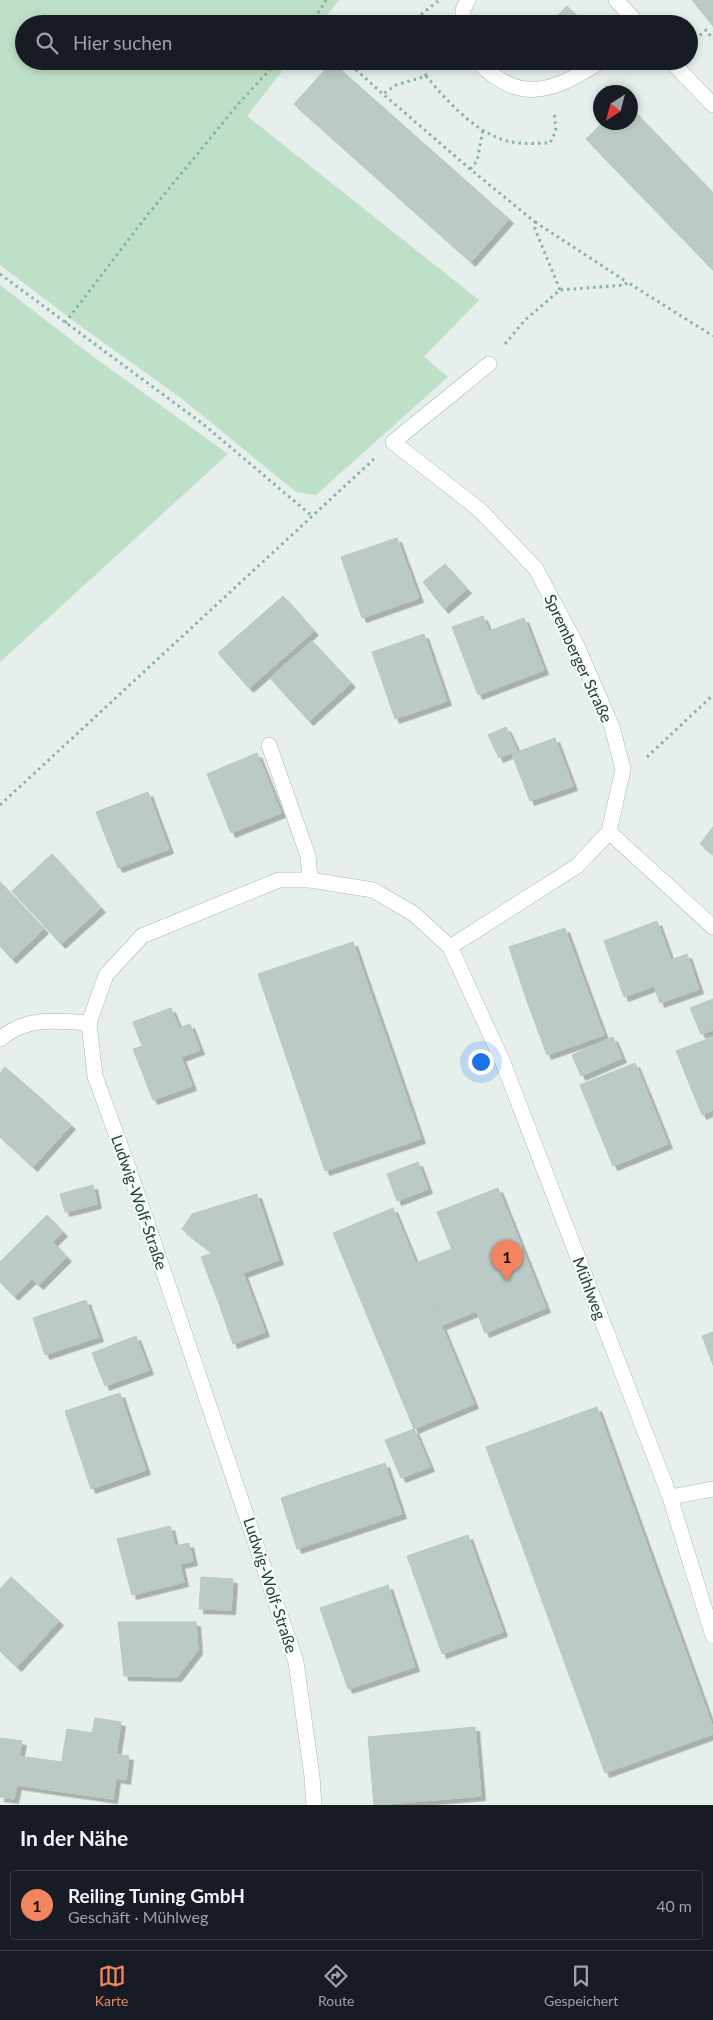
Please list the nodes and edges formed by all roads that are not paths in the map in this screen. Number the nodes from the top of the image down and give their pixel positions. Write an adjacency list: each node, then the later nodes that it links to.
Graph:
1 (468, 0): 3 (street)
2 (616, 0): 4 (street)
3 (463, 15)
4 (630, 15)
5 (486, 70): 6 (street)
6 (587, 70)
7 (680, 70): 8 (street)
8 (713, 105)
9 (489, 364): 11 (street, Spremberger Straße)
10 (269, 746): 12 (street)
11 (608, 832): 13 (street); 14 (street, Spremberger Straße)
12 (310, 880): 14 (street, Ludwig-Wolf-Straße); 15 (street, Ludwig-Wolf-Straße)
13 (713, 927)
14 (450, 947): 18 (street, Mühlweg)
15 (89, 1023): 16 (street); 20 (street, Ludwig-Wolf-Straße)
16 (0, 1039)
17 (713, 1489): 18 (street)
18 (670, 1497): 19 (street, Mühlweg)
19 (713, 1636)
20 (314, 1805)

